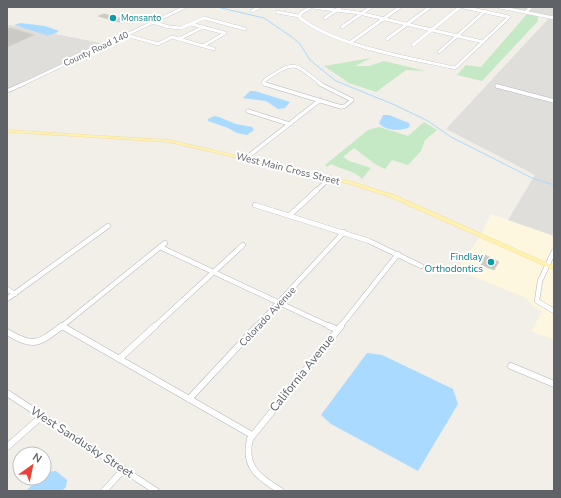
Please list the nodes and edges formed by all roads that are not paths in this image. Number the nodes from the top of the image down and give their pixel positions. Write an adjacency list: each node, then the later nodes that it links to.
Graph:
1 (185, 7): 23 (street, County Road 140)
2 (260, 7): 14 (street)
3 (311, 7): 13 (street); 19 (street)
4 (341, 7): 13 (street)
5 (371, 7): 18 (street)
6 (400, 7): 22 (street)
7 (430, 7): 26 (street)
8 (460, 7): 31 (street)
9 (463, 7): 12 (street)
10 (499, 7): 17 (street)
11 (531, 7): 17 (street)
12 (476, 8): 16 (street)
13 (336, 10): 18 (street); 20 (street)
14 (252, 11)
15 (277, 12): 19 (street)
16 (485, 12): 33 (street); 37 (street)
17 (526, 12): 21 (street)
18 (361, 13): 22 (street); 28 (street)
19 (299, 16): 36 (street)
20 (325, 18)
21 (554, 18)
22 (384, 19): 26 (street); 36 (street)
23 (153, 22): 24 (street); 32 (street, County Road 140)
24 (191, 24): 25 (street); 27 (street)
25 (226, 24): 29 (street); 30 (street)
26 (407, 24): 31 (street); 35 (street)
27 (203, 27): 29 (street); 34 (street)
28 (342, 27)
29 (214, 30): 39 (street)
30 (245, 30)
31 (432, 30): 33 (street); 38 (street)
32 (126, 35): 34 (street); 43 (street, County Road 140)
33 (457, 36): 37 (street); 41 (street)
34 (179, 39): 39 (street)
35 (387, 39)
36 (351, 42): 37 (street)
37 (483, 42)
38 (413, 45)
39 (203, 46): 40 (street)
40 (214, 49)
41 (439, 52)
42 (497, 86): 45 (street)
43 (7, 91)
44 (320, 100): 44 (street); 47 (street)
45 (554, 101)
46 (248, 111): 47 (street)
47 (289, 124): 49 (street)
48 (7, 131): 49 (main road, West Main Cross Street)
49 (246, 158): 50 (main road, West Main Cross Street)
50 (330, 178): 52 (street); 60 (main road, West Main Cross Street)
51 (255, 205): 52 (street)
52 (290, 215): 54 (street)
53 (108, 226): 65 (street)
54 (344, 232): 59 (street); 67 (street, Colorado Avenue)
55 (165, 243): 57 (street)
56 (243, 245): 63 (street)
57 (160, 247): 63 (street); 69 (street)
58 (554, 251): 60 (street)
59 (398, 254): 61 (street); 70 (street, California Avenue)
60 (546, 265): 62 (main road, West Main Cross Street); 68 (street)
61 (421, 266)
62 (554, 268)
63 (214, 272): 67 (street); 72 (street)
64 (7, 289): 65 (street)
65 (15, 294): 66 (street)
66 (7, 299)
67 (279, 303): 70 (street); 76 (street, Colorado Avenue)
68 (554, 310)
69 (62, 326): 71 (street); 72 (street)
70 (336, 329): 78 (street, California Avenue)
71 (7, 332)
72 (119, 359): 76 (street)
73 (511, 366): 74 (street)
74 (554, 384)
75 (7, 393): 77 (street, West Sandusky Street)
76 (189, 399): 78 (street)
77 (42, 416): 79 (street); 80 (street, West Sandusky Street)
78 (252, 435): 83 (street, California Avenue)
79 (7, 447)
80 (124, 469): 81 (street); 82 (street, West Sandusky Street)
81 (104, 491)
82 (156, 491)
83 (281, 491)

